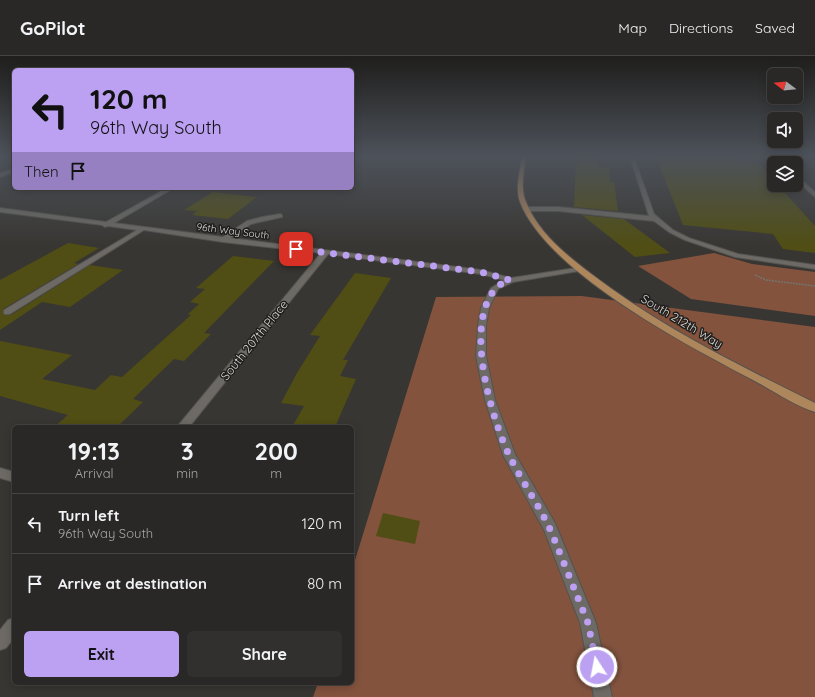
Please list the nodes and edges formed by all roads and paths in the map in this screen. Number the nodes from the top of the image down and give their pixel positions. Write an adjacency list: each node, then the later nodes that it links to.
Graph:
1 (522, 187): 6 (main road)
2 (642, 187): 9 (street)
3 (806, 187): 5 (street)
4 (167, 190): 10 (street)
5 (815, 195)
6 (526, 209): 9 (street); 15 (main road, South 212th Way)
7 (0, 210): 10 (street, 96th Way South)
8 (280, 216): 12 (street)
9 (656, 220): 14 (street)
10 (106, 225): 11 (street, 96th Way South)
11 (142, 229): 12 (street, 96th Way South); 17 (street)
12 (223, 240): 13 (street, 96th Way South)
13 (325, 253): 16 (street, 96th Way South); 19 (street, South 207th Place)
14 (815, 267)
15 (579, 269): 16 (street); 18 (main road, South 212th Way)
16 (510, 280): 24 (street)
17 (7, 312)
18 (815, 408)
19 (185, 425)
20 (0, 473): 21 (street)
21 (12, 476)
22 (12, 628): 23 (street)
23 (0, 642)
24 (603, 697)

